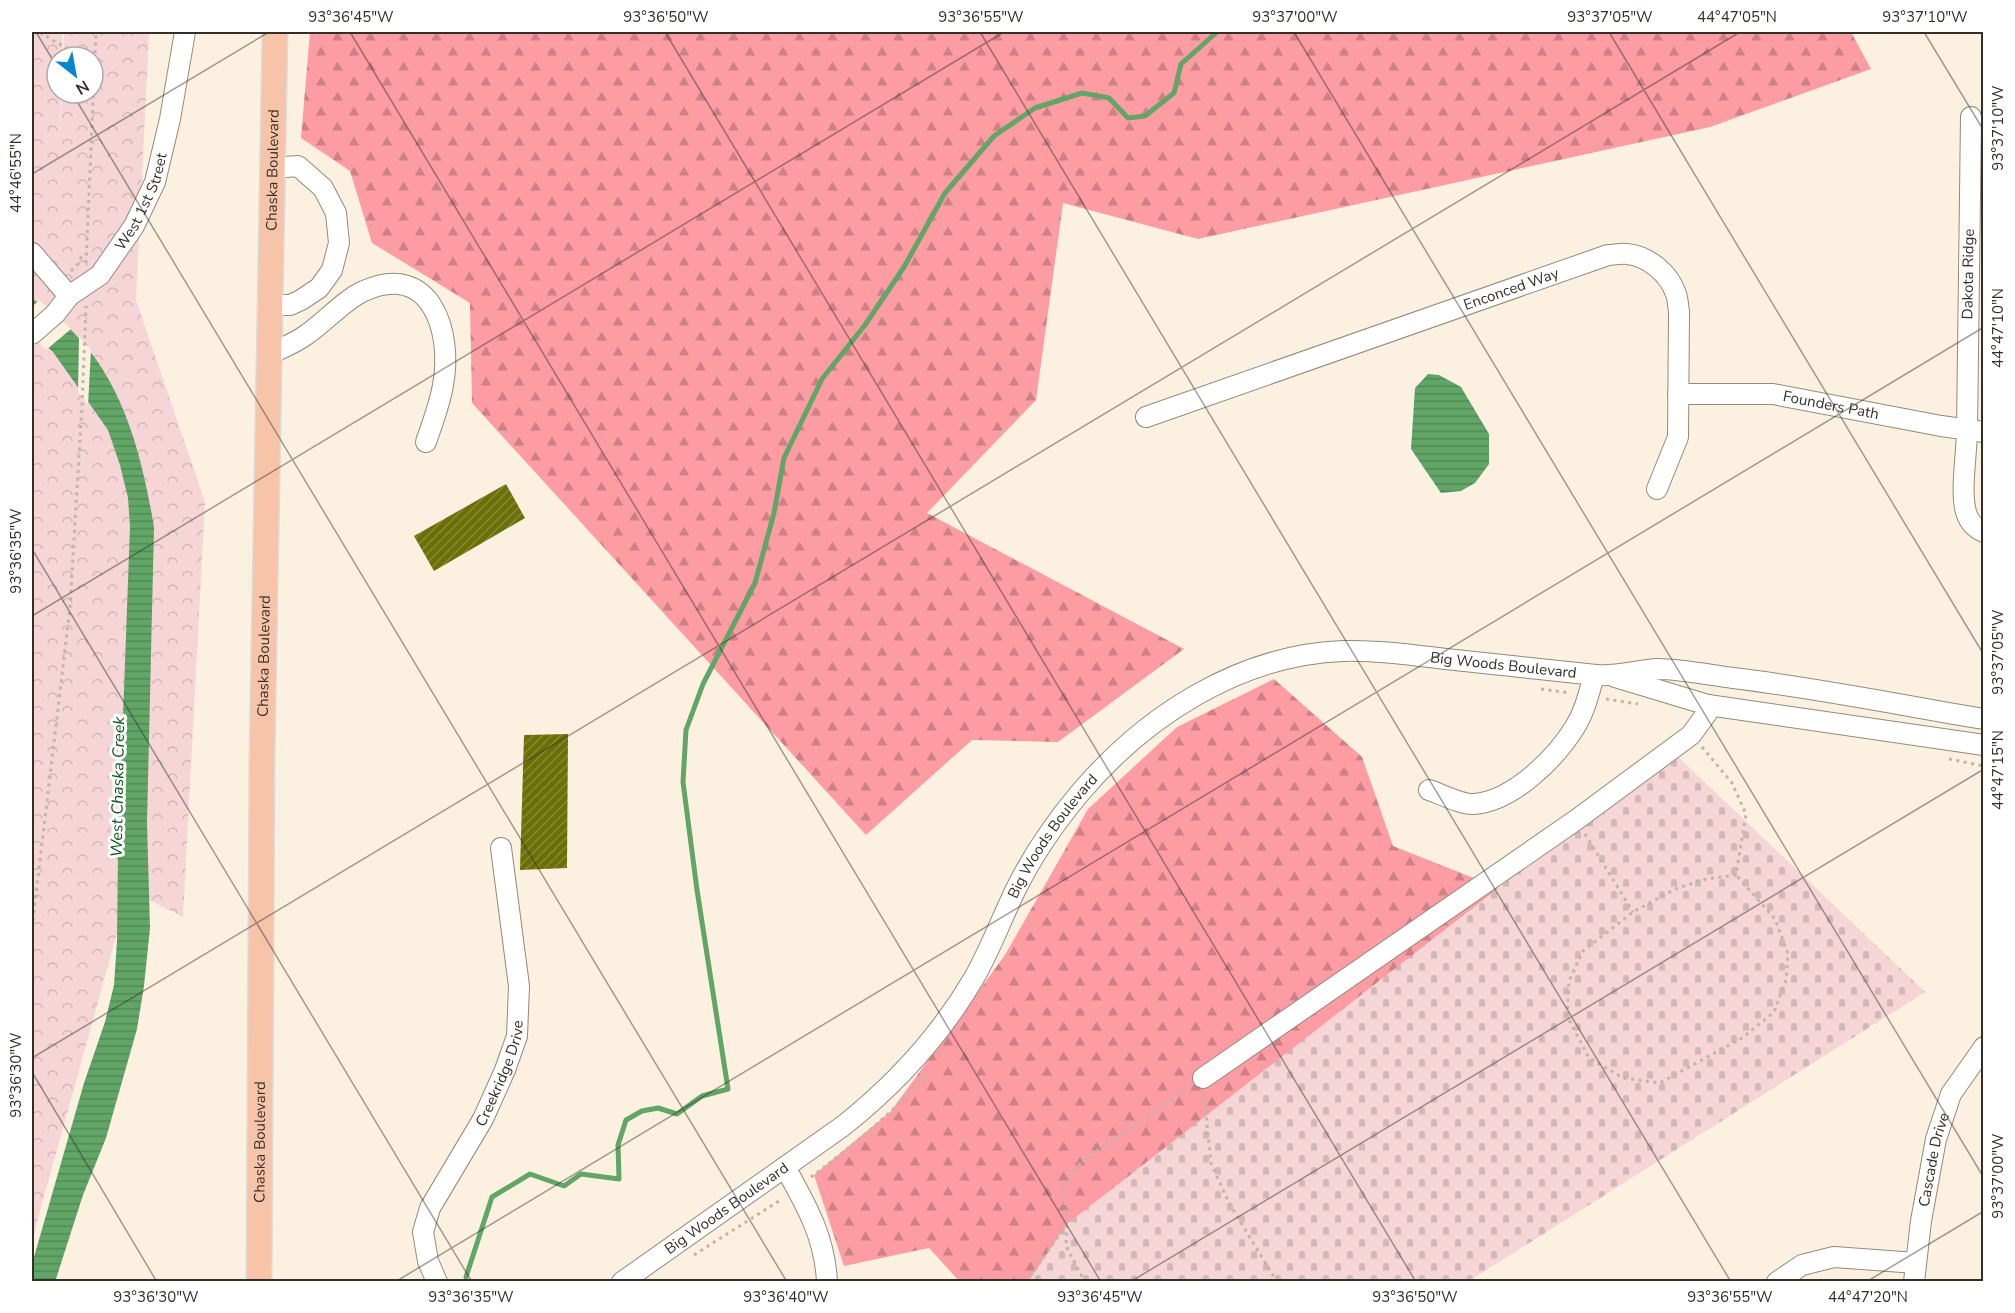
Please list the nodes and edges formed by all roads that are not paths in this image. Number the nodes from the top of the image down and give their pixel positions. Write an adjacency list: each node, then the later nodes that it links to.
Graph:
1 (185, 32): 6 (street, West 1st Street)
2 (274, 32): 4 (main road, Chaska Boulevard)
3 (1971, 117): 12 (street, Dakota Ridge)
4 (273, 168): 7 (main road, Chaska Boulevard); 7 (street)
5 (32, 253): 6 (street)
6 (64, 290): 8 (street, West 1st Street)
7 (271, 304): 9 (main road, Chaska Boulevard)
8 (32, 334)
9 (270, 354): 13 (street); 26 (main road, Chaska Boulevard)
10 (1678, 394): 11 (street, Enconced Way); 12 (street, Founders Path); 14 (street, Enconced Way)
11 (1146, 417)
12 (1975, 431): 15 (street, Dakota Ridge)
13 (426, 442)
14 (1657, 489)
15 (1983, 532)
16 (1603, 676): 17 (street, Big Woods Boulevard); 18 (street, Big Woods Boulevard); 20 (street); 24 (street, Big Woods Boulevard)
17 (1708, 705): 19 (street, Big Woods Boulevard); 23 (street)
18 (1983, 719)
19 (1983, 745)
20 (1429, 790)
21 (501, 848): 27 (street, Creekridge Drive)
22 (1983, 1047): 25 (street, Cascade Drive)
23 (1203, 1078)
24 (785, 1167): 28 (street, Big Woods Boulevard); 29 (street)
25 (1915, 1272): 30 (street)
26 (259, 1281)
27 (437, 1281)
28 (622, 1281)
29 (827, 1281)
30 (1777, 1281)

